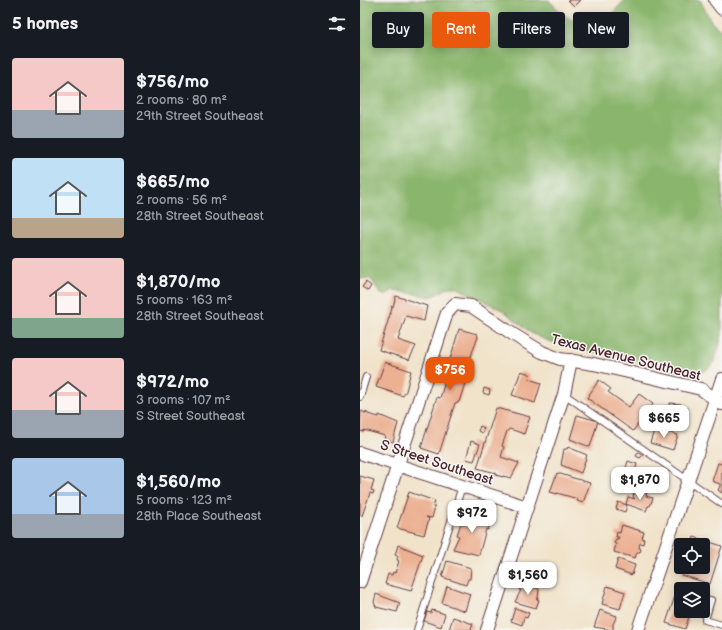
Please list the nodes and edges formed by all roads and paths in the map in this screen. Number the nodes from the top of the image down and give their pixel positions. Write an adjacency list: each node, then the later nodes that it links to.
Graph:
1 (715, 0): 2 (street)
2 (722, 9)
3 (571, 360): 6 (street); 8 (street, Texas Avenue Southeast); 10 (street, Texas Avenue Southeast)
4 (366, 377): 7 (lane)
5 (722, 379): 8 (street)
6 (564, 394): 11 (lane); 14 (street)
7 (360, 397)
8 (719, 402): 11 (street)
9 (360, 453): 10 (street, S Street Southeast)
10 (398, 465): 12 (street, S Street Southeast); 15 (street)
11 (688, 480): 13 (lane); 20 (street)
12 (462, 486): 14 (street, S Street Southeast); 18 (lane)
13 (722, 504)
14 (527, 507): 19 (street)
15 (360, 582)
16 (711, 600): 17 (lane)
17 (722, 625)
18 (417, 630)
19 (487, 630)
20 (638, 630)

